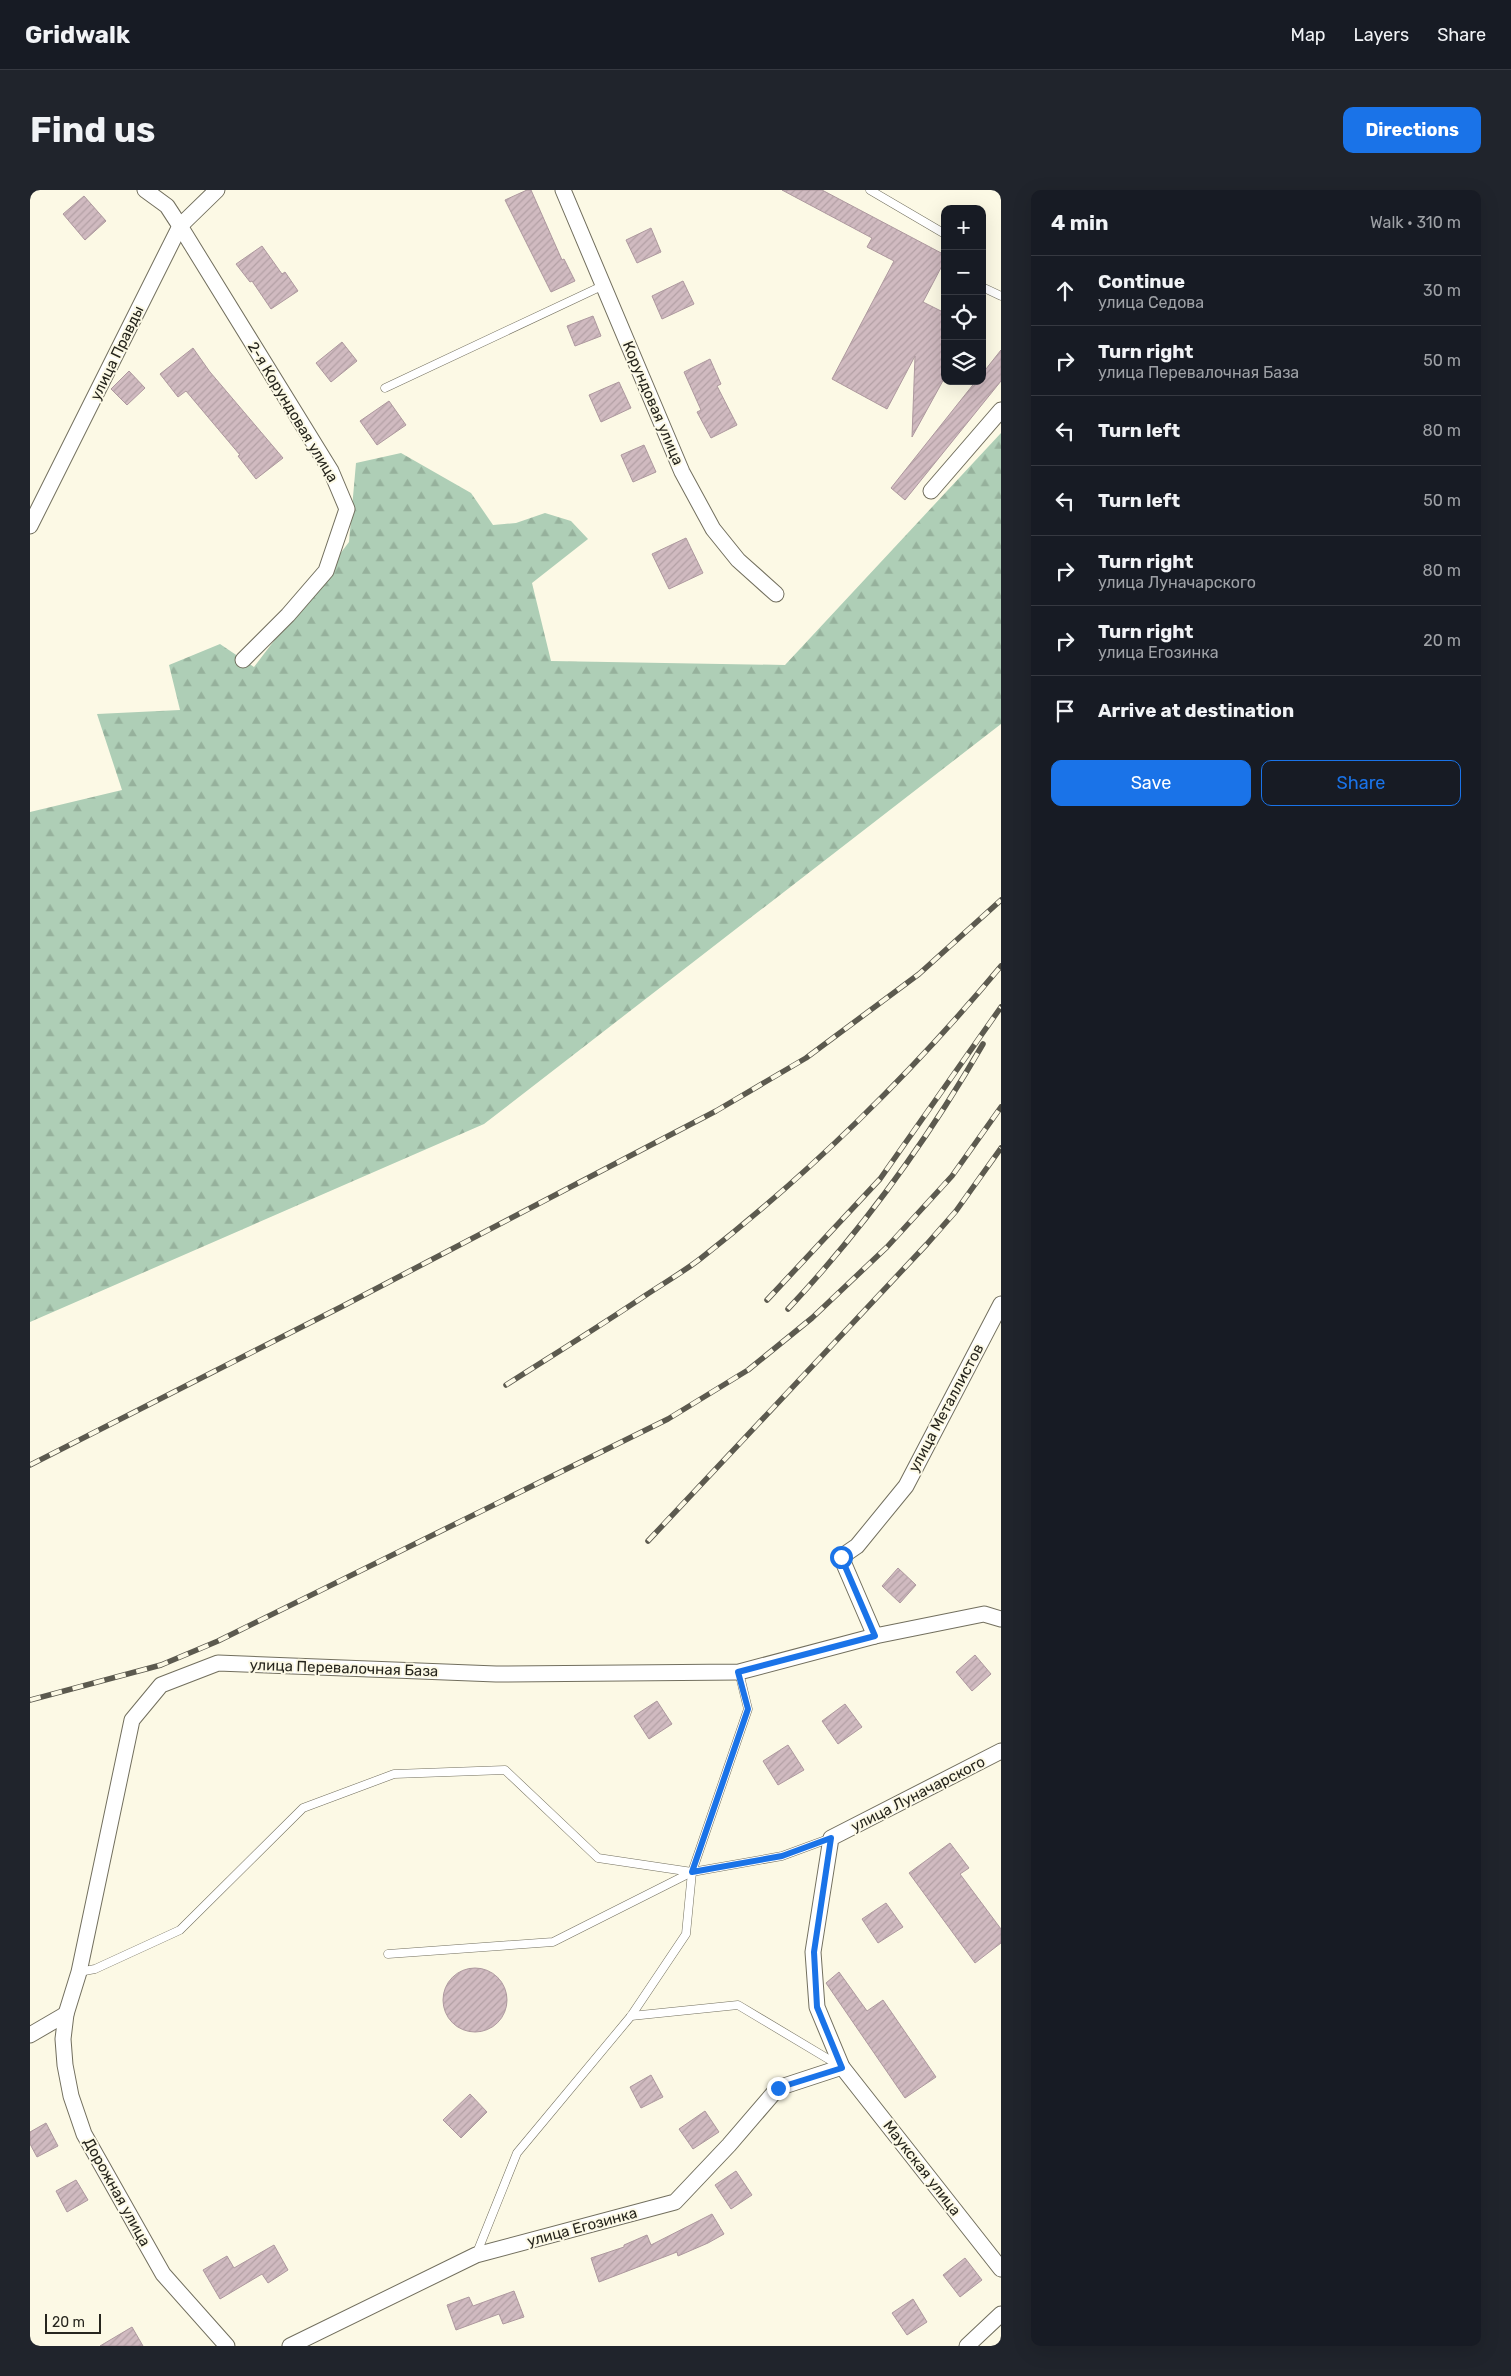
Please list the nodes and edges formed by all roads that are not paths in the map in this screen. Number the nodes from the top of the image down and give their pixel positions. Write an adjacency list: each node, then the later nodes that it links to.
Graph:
1 (145, 190): 5 (street, 2-я Корундовая улица)
2 (217, 190): 5 (street, улица Правды)
3 (563, 190): 7 (street, Корундовая улица)
4 (870, 190): 6 (lane)
5 (180, 226): 13 (street, улица Правды); 15 (street, 2-я Корундовая улица)
6 (941, 232)
7 (602, 286): 10 (lane); 14 (street, Корундовая улица)
8 (986, 289): 9 (lane)
9 (1001, 296)
10 (385, 388)
11 (1001, 410): 12 (street)
12 (931, 492)
13 (30, 526)
14 (776, 594)
15 (244, 660)
16 (1001, 1304): 18 (street, улица Металлистов)
17 (1001, 1619): 18 (street, улица Перевалочная База)
18 (875, 1636): 19 (street, улица Перевалочная База)
19 (738, 1672): 22 (lane); 24 (street, улица Перевалочная База)
20 (1001, 1751): 21 (street, улица Луначарского)
21 (831, 1838): 22 (lane); 28 (street)
22 (692, 1872): 23 (lane); 24 (lane); 26 (lane)
23 (388, 1954)
24 (79, 1972): 25 (street, улица Перевалочная База)
25 (66, 2014): 27 (street); 32 (street, Дорожная улица)
26 (631, 2016): 28 (lane); 29 (lane)
27 (30, 2035)
28 (842, 2068): 29 (street, улица Егозинка); 30 (street, Маукская улица)
29 (476, 2255): 33 (street, улица Егозинка)
30 (1001, 2269)
31 (1001, 2314): 34 (street)
32 (227, 2346)
33 (290, 2346)
34 (967, 2346)

